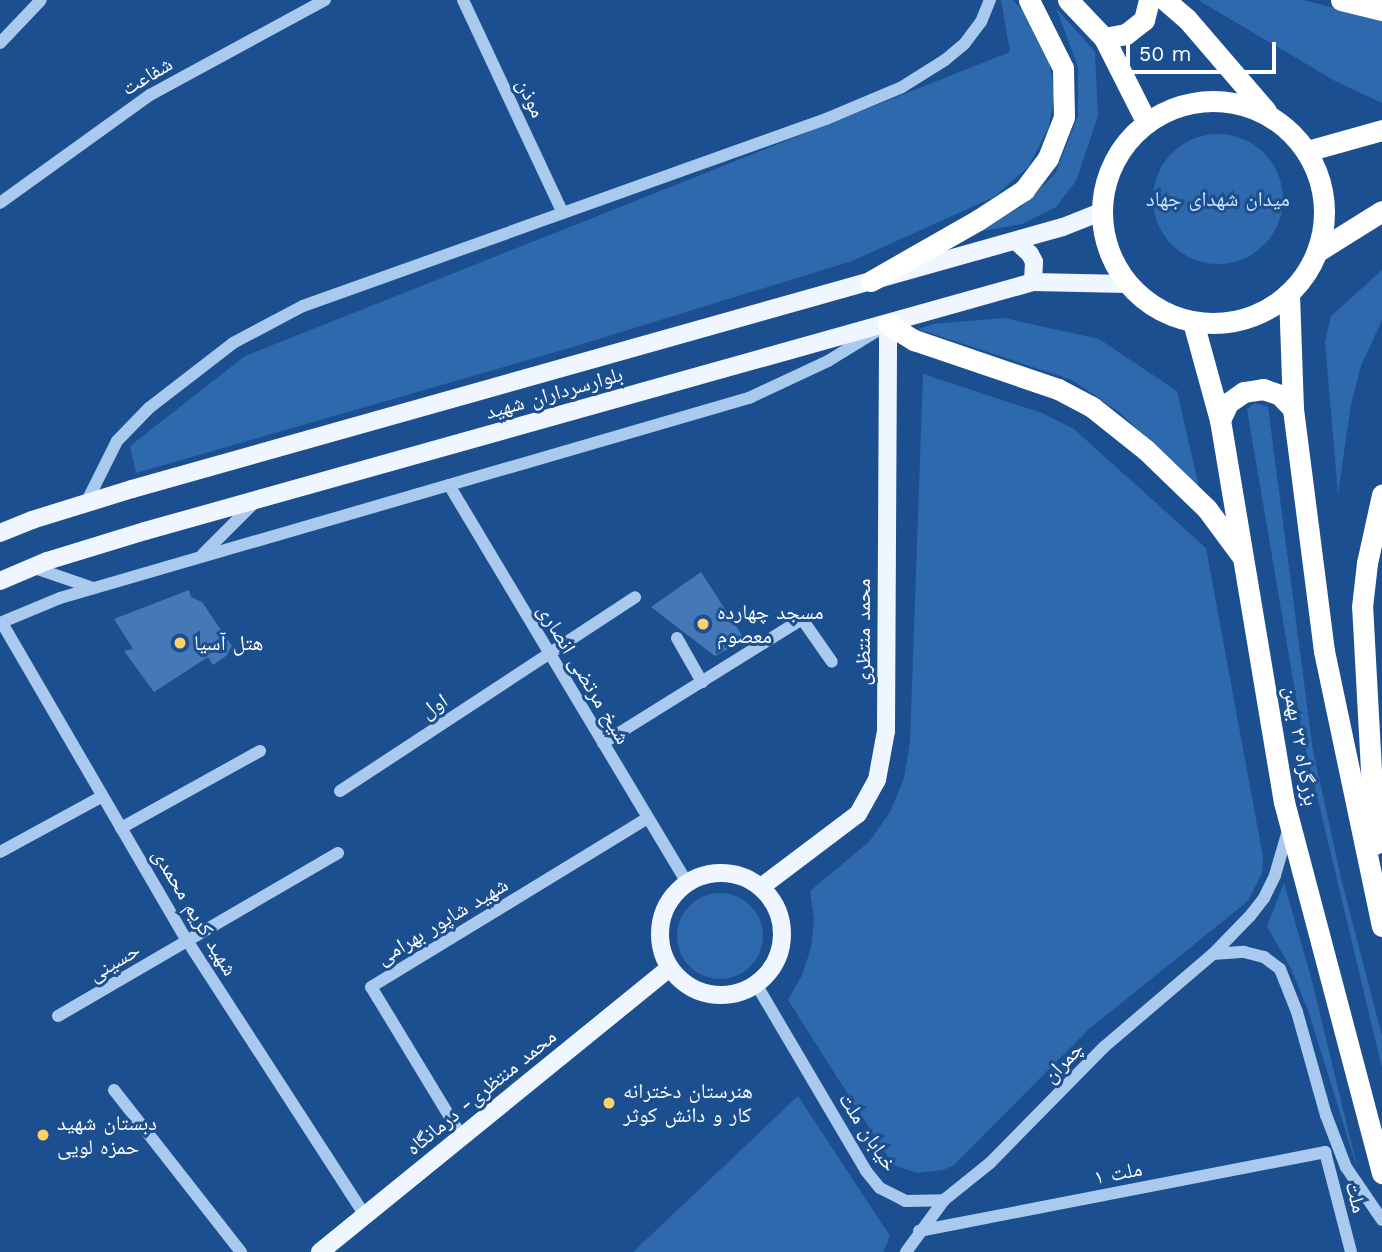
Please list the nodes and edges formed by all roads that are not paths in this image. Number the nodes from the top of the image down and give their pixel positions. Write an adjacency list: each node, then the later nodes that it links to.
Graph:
1 (41, 0): 12 (street)
2 (326, 0): 17 (street, شفاعت)
3 (463, 0): 20 (street, موذن)
4 (990, 0): 20 (street)
5 (1029, 0): 23 (highway)
6 (1068, 0): 11 (highway)
7 (1149, 0): 11 (highway)
8 (1165, 0): 13 (highway)
9 (1341, 0): 10 (highway)
10 (1382, 10)
11 (1104, 38): 14 (highway)
12 (0, 43)
13 (1269, 115): 14 (highway); 16 (highway)
14 (1147, 122): 19 (highway)
15 (1382, 130): 16 (highway)
16 (1307, 151): 22 (highway)
17 (0, 203)
18 (1382, 211): 22 (highway)
19 (1101, 212): 21 (main road, بلوارسرداران شهید); 25 (highway)
20 (564, 213): 34 (street)
21 (1016, 241): 23 (main road, بلوارسرداران شهید); 24 (main road)
22 (1318, 251): 26 (highway)
23 (871, 281): 34 (main road, بلوارسرداران شهید)
24 (1033, 282): 25 (main road, بلوارسرداران شهید); 28 (main road, بلوارسرداران شهید)
25 (1127, 284): 27 (highway)
26 (1289, 294): 27 (highway); 29 (highway, بزرگراه ۲۲ بهمن)
27 (1193, 322): 30 (highway, بزرگراه ۲۲ بهمن)
28 (888, 324): 31 (street); 33 (main road, بلوارسرداران شهید); 37 (highway); 57 (main road, محمد منتظری)
29 (1293, 409): 30 (highway); 58 (highway, بزرگراه ۲۲ بهمن)
30 (1220, 420): 37 (highway, بزرگراه ۲۲ بهمن)
31 (449, 485): 36 (street); 44 (street, شیخ مرتضی انصاری)
32 (1382, 495): 58 (highway)
33 (258, 499): 36 (street); 38 (main road, بلوارسرداران شهید)
34 (86, 503): 35 (main road, بلوارسرداران شهید)
35 (0, 533)
36 (201, 557): 40 (street)
37 (1245, 561): 52 (highway, بزرگراه ۲۲ بهمن)
38 (32, 567): 39 (main road, بلوارسرداران شهید); 40 (street)
39 (0, 581)
40 (93, 588): 42 (street)
41 (635, 597): 44 (street, اول)
42 (1, 623): 50 (street, شهید کریم محمدی)
43 (677, 638): 46 (street)
44 (549, 653): 47 (street, شیخ مرتضی انصاری); 49 (street, اول)
45 (832, 662): 46 (street)
46 (702, 682): 47 (street)
47 (603, 743): 51 (street, شیخ مرتضی انصاری)
48 (260, 751): 53 (street)
49 (340, 791)
50 (102, 797): 53 (street, شهید کریم محمدی); 54 (street)
51 (648, 818): 56 (street, شیخ مرتضی انصاری); 65 (street, شهید شاپور بهرامی)
52 (1290, 824): 60 (street, چمران); 67 (highway, بزرگراه ۲۲ بهمن)
53 (121, 828): 59 (street, شهید کریم محمدی)
54 (0, 852)
55 (338, 853): 59 (street, حسینی)
56 (687, 883): 57 (main road); 61 (main road)
57 (761, 887): 62 (main road)
58 (1381, 923)
59 (188, 942): 63 (street, حسینی); 69 (street, شهید کریم محمدی)
60 (1213, 954): 68 (street, چمران); 70 (street)
61 (670, 968): 62 (main road); 65 (main road, محمد منتظری- درمانگاه)
62 (756, 984): 68 (street, خیابان ملت)
63 (58, 1016)
64 (114, 1090): 72 (street)
65 (462, 1137): 69 (main road, محمد منتظری- درمانگاه)
66 (1325, 1152): 71 (street, ملت ۱); 75 (street, ملت)
67 (1382, 1173)
68 (944, 1200): 71 (street)
69 (365, 1216): 73 (main road, محمد منتظری- درمانگاه)
70 (1382, 1220)
71 (919, 1231): 74 (street)
72 (241, 1252)
73 (320, 1252)
74 (906, 1252)
75 (1351, 1252)

